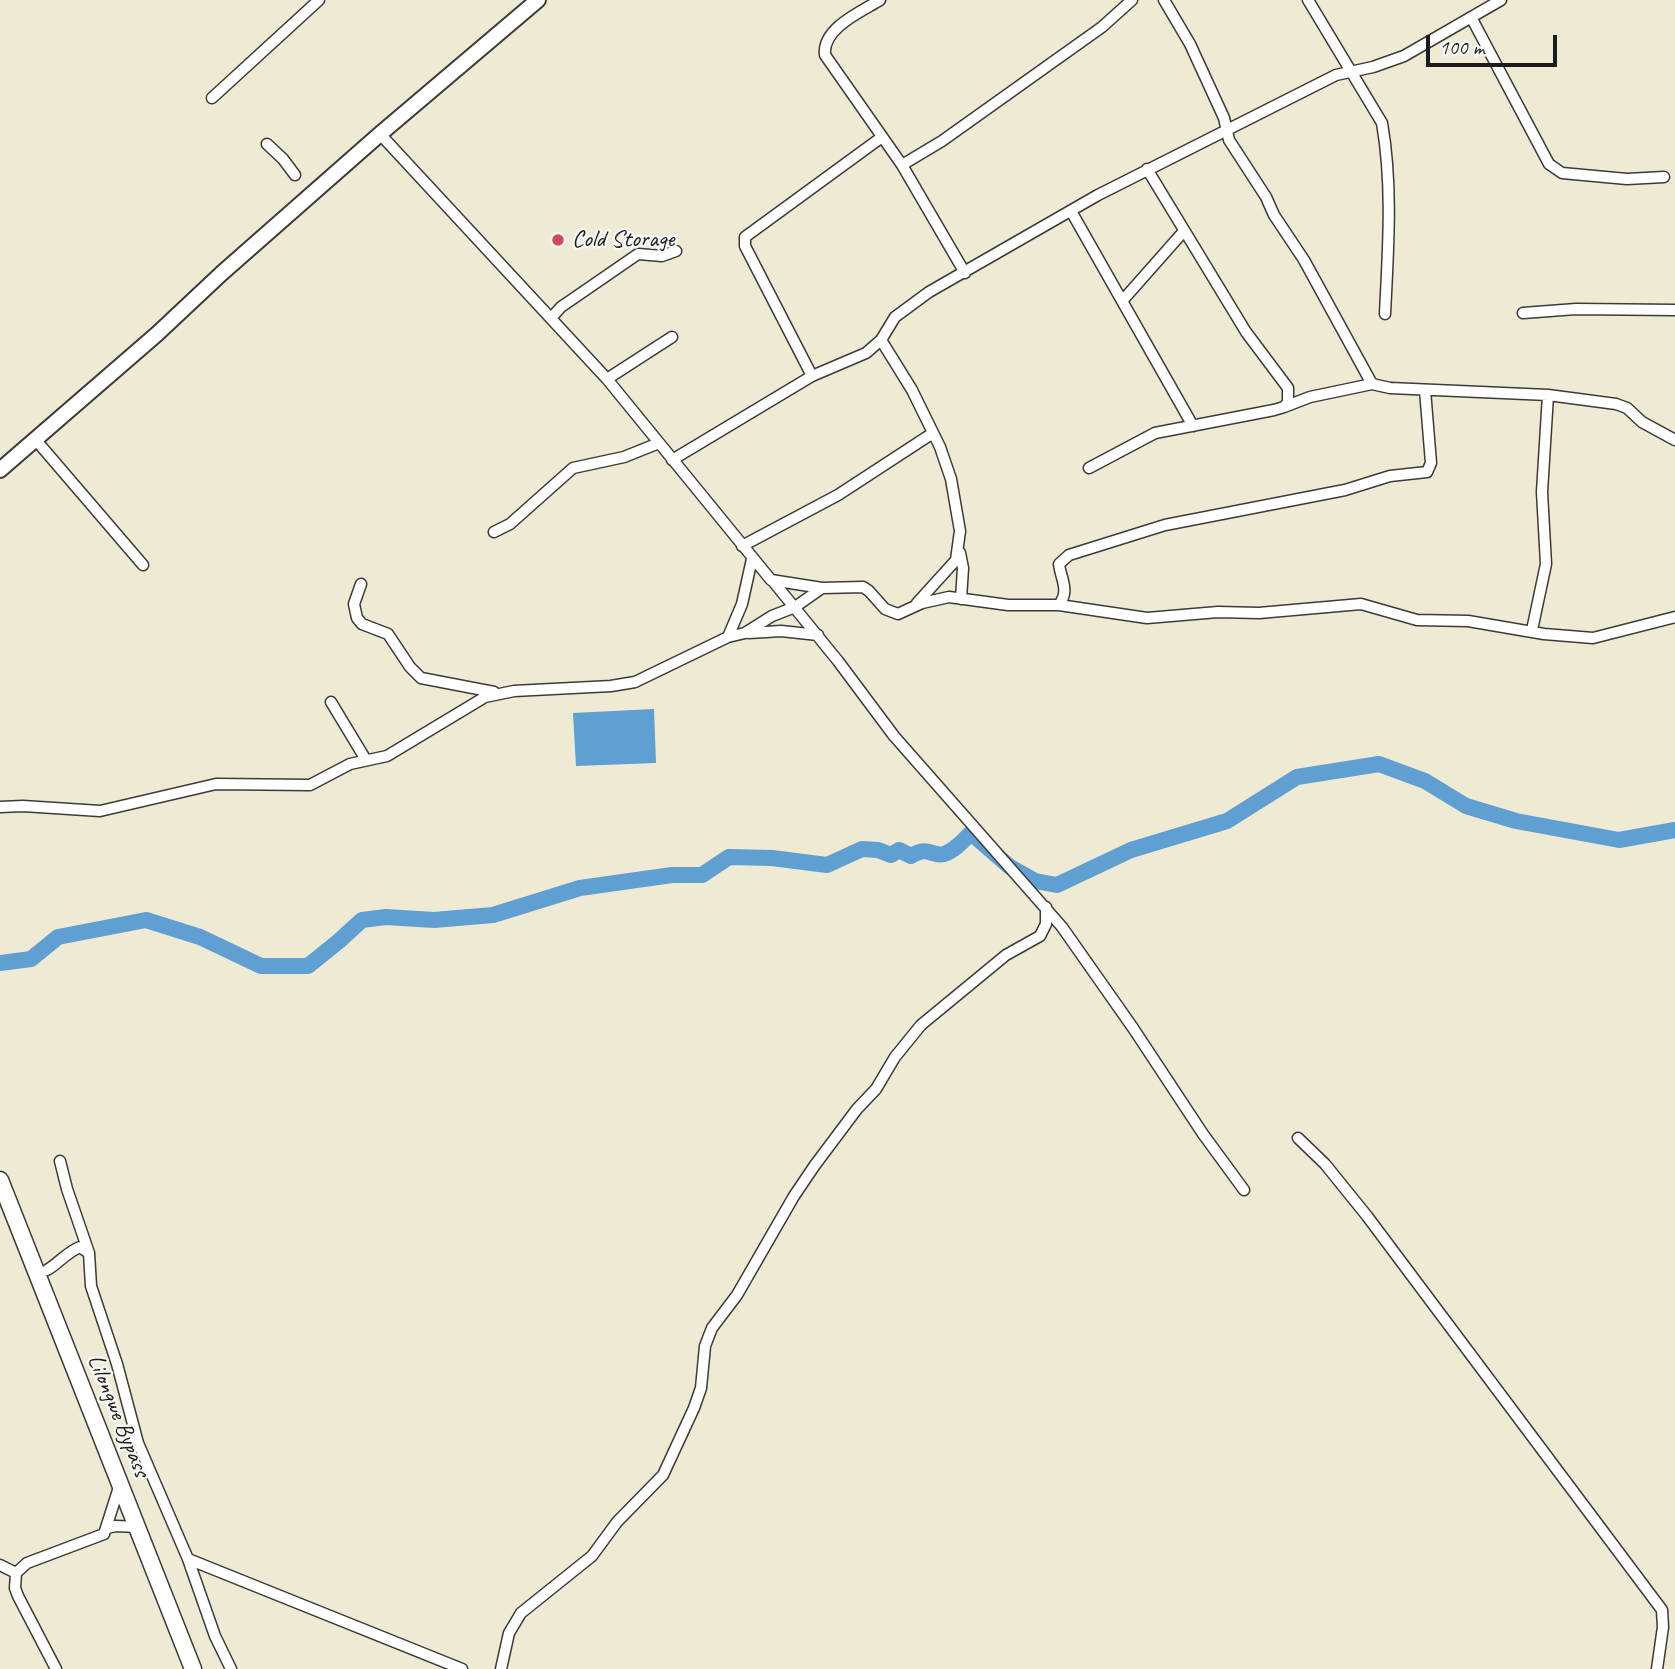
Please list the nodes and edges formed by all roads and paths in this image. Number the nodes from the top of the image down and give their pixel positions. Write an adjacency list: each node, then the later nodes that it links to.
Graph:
1 (319, 0): 10 (street)
2 (538, 0): 12 (main road)
3 (880, 0): 13 (street)
4 (1132, 0): 15 (street)
5 (1164, 0): 11 (street)
6 (1308, 0): 9 (street)
7 (1501, 0): 8 (street)
8 (1471, 18): 9 (street); 18 (street)
9 (1350, 71): 11 (street); 26 (street)
10 (212, 98)
11 (1226, 129): 16 (street); 32 (street)
12 (380, 134): 27 (street); 38 (main road)
13 (882, 137): 15 (street); 30 (street)
14 (267, 144): 17 (street)
15 (902, 165): 22 (street)
16 (1147, 169): 19 (street); 20 (street)
17 (295, 175)
18 (1664, 177)
19 (1071, 211): 22 (street); 23 (street)
20 (1184, 231): 23 (street); 35 (street)
21 (676, 251): 27 (street)
22 (965, 273): 29 (street)
23 (1123, 300): 36 (street)
24 (1675, 310): 25 (street)
25 (1523, 313)
26 (1385, 314)
27 (552, 317): 31 (street)
28 (672, 337): 31 (street)
29 (881, 340): 30 (street); 37 (street)
30 (812, 376): 41 (street)
31 (607, 379): 40 (street)
32 (1372, 384): 33 (street); 35 (street)
33 (1425, 390): 34 (street); 53 (street)
34 (1548, 394): 39 (street); 57 (street)
35 (1284, 407): 36 (street)
36 (1193, 426): 42 (street)
37 (933, 433): 45 (street); 46 (street)
38 (35, 439): 43 (main road); 48 (street)
39 (1675, 440)
40 (659, 443): 41 (street); 44 (street)
41 (672, 460): 45 (street)
42 (1089, 468)
43 (0, 470)
44 (494, 532)
45 (742, 546): 47 (street)
46 (959, 549): 52 (street); 55 (street)
47 (752, 559): 49 (street); 60 (street)
48 (144, 565)
49 (771, 580): 51 (street); 54 (street)
50 (361, 584): 61 (street)
51 (822, 588): 54 (street); 55 (street)
52 (961, 599): 53 (street); 55 (street)
53 (1059, 605): 57 (street)
54 (795, 607): 58 (street); 59 (street)
55 (912, 608)
56 (1675, 617): 57 (street)
57 (1532, 630)
58 (745, 633): 59 (street); 60 (street)
59 (818, 635): 65 (street)
60 (728, 637): 61 (street)
61 (498, 693): 63 (street)
62 (331, 702): 63 (street)
63 (366, 760): 64 (street)
64 (0, 807)
65 (1046, 907): 69 (street); 82 (street)
66 (1298, 1138): 83 (street)
67 (60, 1161): 70 (street)
68 (0, 1180): 72 (main road, Lilongwe Bypass)
69 (1244, 1190)
70 (89, 1253): 71 (street); 75 (street)
71 (47, 1270)
72 (120, 1483): 73 (main road, Lilongwe Bypass); 74 (street)
73 (138, 1527): 74 (street); 79 (main road, Lilongwe Bypass)
74 (107, 1528): 77 (street)
75 (188, 1559): 80 (street); 81 (street)
76 (0, 1564): 77 (street)
77 (16, 1573): 78 (street)
78 (56, 1669)
79 (193, 1669)
80 (231, 1669)
81 (462, 1669)
82 (501, 1669)
83 (1657, 1669)

